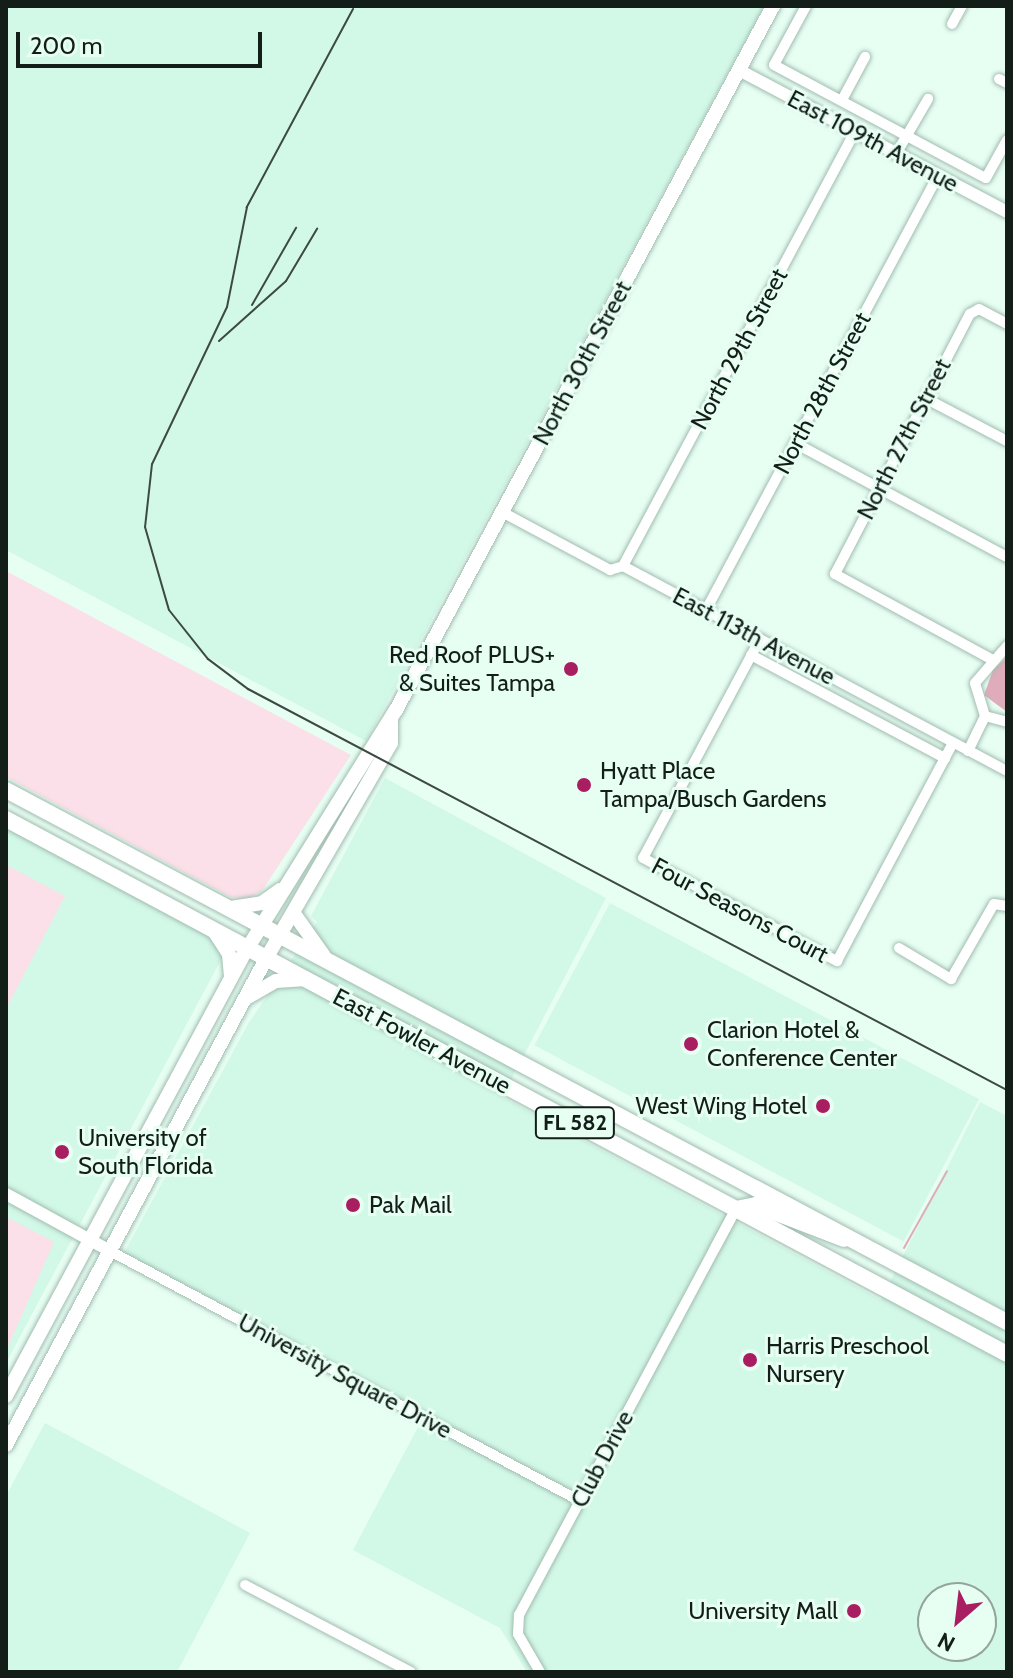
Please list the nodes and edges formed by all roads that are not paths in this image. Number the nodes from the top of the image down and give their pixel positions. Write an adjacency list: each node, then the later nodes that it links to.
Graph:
1 (773, 6): 6 (main road, North 30th Street)
2 (806, 6): 8 (street)
3 (962, 6): 4 (street)
4 (952, 24)
5 (865, 57): 8 (street)
6 (739, 70): 9 (street, East 109th Avenue); 20 (main road, North 30th Street)
7 (928, 99): 10 (street)
8 (842, 100): 10 (street)
9 (855, 132): 12 (street, East 109th Avenue); 22 (street, North 29th Street)
10 (906, 134): 11 (street); 12 (street)
11 (1007, 140)
12 (896, 154): 13 (street, East 109th Avenue)
13 (938, 176): 14 (street, East 109th Avenue); 18 (street, North 28th Street)
14 (1007, 212)
15 (1007, 324): 16 (street, North 27th Street)
16 (925, 398): 17 (street); 19 (street, North 27th Street)
17 (1007, 441)
18 (795, 443): 19 (street); 23 (street, North 28th Street)
19 (879, 488): 21 (street); 27 (street, North 27th Street)
20 (502, 512): 22 (street, East 113th Avenue); 29 (main road, North 30th Street)
21 (1007, 557)
22 (623, 566): 23 (street, East 113th Avenue)
23 (706, 610): 24 (street, East 113th Avenue)
24 (760, 639): 26 (street, Four Seasons Court); 31 (street, East 113th Avenue)
25 (1007, 646): 27 (street)
26 (751, 655): 33 (street); 33 (street, Four Seasons Court)
27 (991, 659): 28 (street)
28 (985, 716): 30 (street); 32 (street)
29 (391, 720): 37 (main road, North 30th Street); 40 (main road, North 30th Street)
30 (1007, 722)
31 (953, 743): 32 (street, East 113th Avenue); 33 (street, Four Seasons Court)
32 (968, 751): 34 (street, East 113th Avenue)
33 (945, 758)
34 (1007, 771)
35 (6, 790): 39 (main road, East Fowler Avenue / FL 582)
36 (6, 819): 42 (main road, East Fowler Avenue / FL 582)
37 (283, 887): 39 (main road); 41 (main road, North 30th Street)
38 (1007, 906): 45 (street)
39 (231, 908): 41 (main road, East Fowler Avenue / FL 582)
40 (295, 915): 43 (main road, North 30th Street); 46 (main road)
41 (262, 924): 43 (main road, East Fowler Avenue / FL 582); 44 (main road, North 30th Street)
42 (211, 927): 44 (main road, East Fowler Avenue / FL 582); 49 (main road)
43 (283, 935): 46 (main road, East Fowler Avenue / FL 582); 47 (main road, North 30th Street)
44 (248, 947): 47 (main road, East Fowler Avenue / FL 582); 49 (main road, North 30th Street)
45 (899, 948)
46 (324, 956): 54 (main road, East Fowler Avenue / FL 582)
47 (267, 957): 48 (main road, East Fowler Avenue / FL 582); 50 (main road, North 30th Street)
48 (308, 979): 50 (main road); 52 (main road, East Fowler Avenue / FL 582)
49 (230, 981): 53 (main road, North 30th Street)
50 (244, 1000): 55 (main road, North 30th Street)
51 (6, 1194): 53 (street)
52 (736, 1209): 54 (main road); 57 (main road, East Fowler Avenue / FL 582); 60 (street, Club Drive)
53 (90, 1239): 55 (street); 58 (main road, North 30th Street)
54 (854, 1239): 56 (main road, East Fowler Avenue / FL 582)
55 (110, 1251): 59 (main road, North 30th Street); 60 (street, University Square Drive)
56 (1007, 1322)
57 (1007, 1354)
58 (6, 1396)
59 (6, 1445)
60 (580, 1501): 63 (street, Club Drive)
61 (245, 1585): 62 (street)
62 (411, 1672)
63 (540, 1672)

